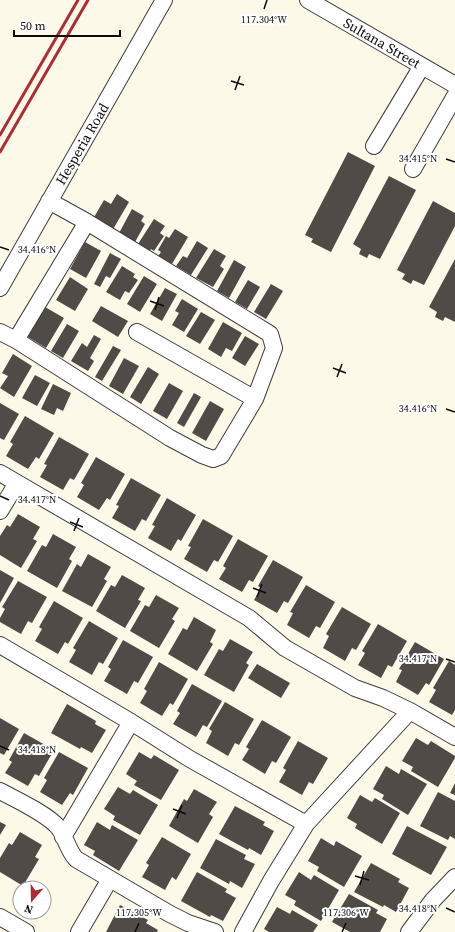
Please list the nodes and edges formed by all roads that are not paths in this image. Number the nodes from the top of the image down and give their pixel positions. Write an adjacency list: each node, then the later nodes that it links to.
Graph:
1 (164, 0): 8 (street, Hesperia Road)
2 (308, 0): 3 (street, Sultana Street)
3 (422, 66): 4 (street, Sultana Street); 6 (street)
4 (455, 85)
5 (455, 96): 7 (street)
6 (374, 146)
7 (413, 169)
8 (49, 201): 9 (street); 10 (street, Hesperia Road)
9 (87, 222): 13 (street); 14 (street)
10 (0, 288)
11 (0, 332): 13 (street)
12 (137, 332): 14 (street)
13 (16, 340): 14 (street)
14 (255, 399)
15 (0, 473): 16 (street)
16 (17, 482): 17 (street); 19 (street)
17 (0, 511)
18 (0, 645): 20 (street)
19 (410, 711): 21 (street); 23 (street)
20 (131, 722): 23 (street); 24 (street)
21 (455, 737)
22 (0, 790): 24 (street)
23 (306, 824): 32 (street)
24 (63, 837): 26 (street)
25 (455, 877): 33 (street)
26 (110, 879): 28 (street); 30 (street)
27 (0, 917): 29 (street)
28 (185, 927): 31 (street)
29 (26, 932)
30 (79, 932)
31 (215, 932)
32 (243, 932)
33 (409, 932)

